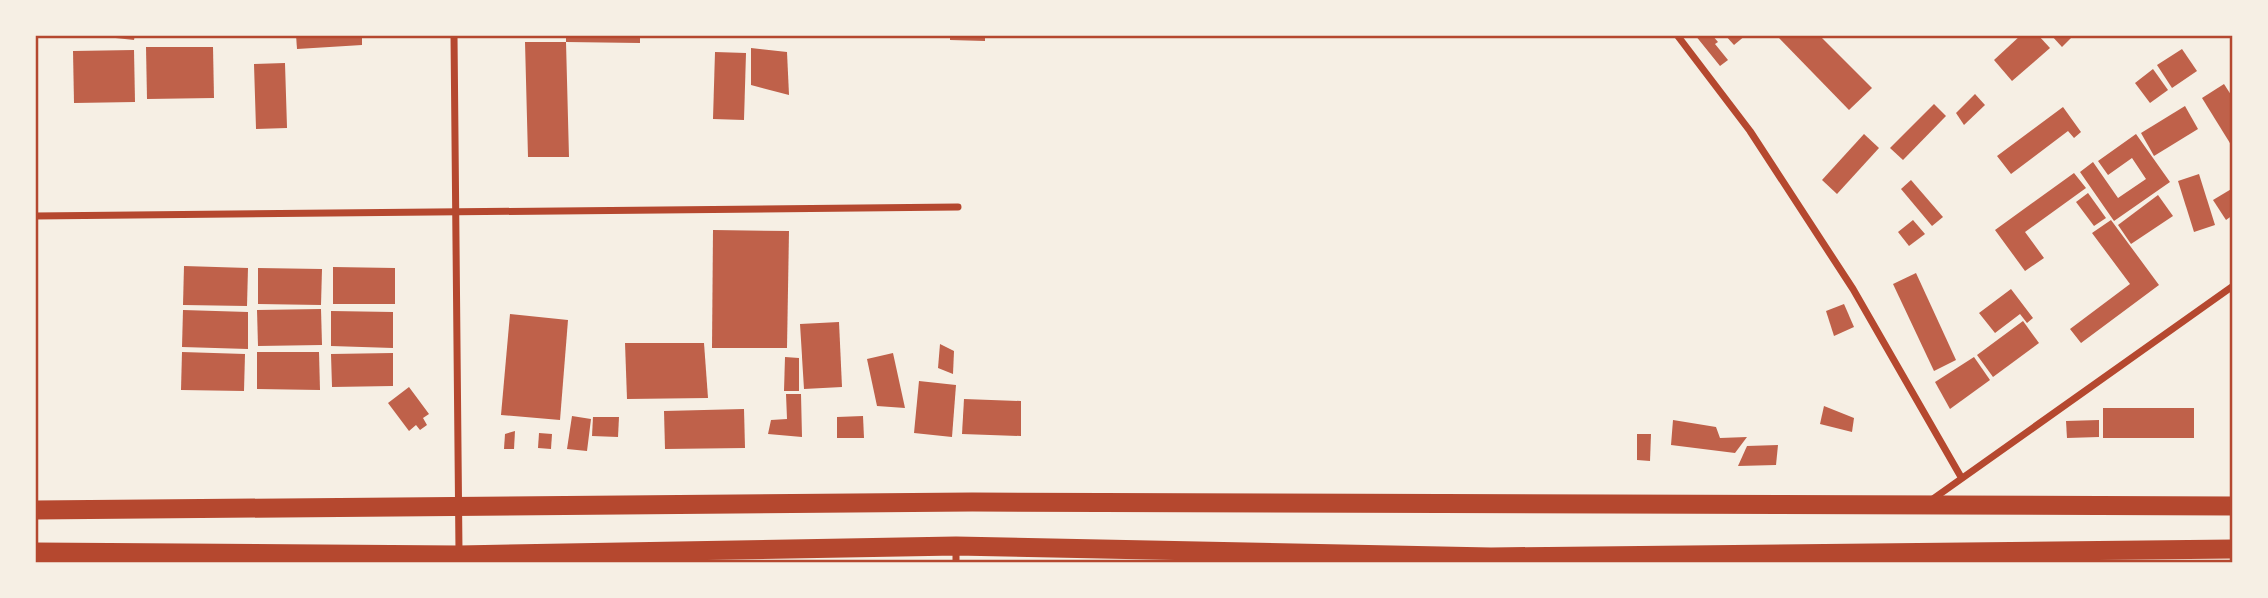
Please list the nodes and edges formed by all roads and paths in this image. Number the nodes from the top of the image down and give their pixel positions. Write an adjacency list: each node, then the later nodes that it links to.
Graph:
1 (454, 35): 4 (street)
2 (1677, 35): 7 (street)
3 (958, 207): 4 (street)
4 (456, 210): 5 (street); 8 (street)
5 (35, 216)
6 (2233, 286): 7 (street)
7 (1961, 477): 9 (street)
8 (460, 505): 9 (highway); 11 (highway); 16 (street)
9 (1924, 505): 10 (highway)
10 (2233, 506)
11 (35, 510)
12 (2233, 549): 15 (highway)
13 (35, 552): 16 (highway)
14 (956, 555): 16 (highway); 17 (highway)
15 (2143, 557): 17 (highway)
16 (459, 559)
17 (1766, 559)

